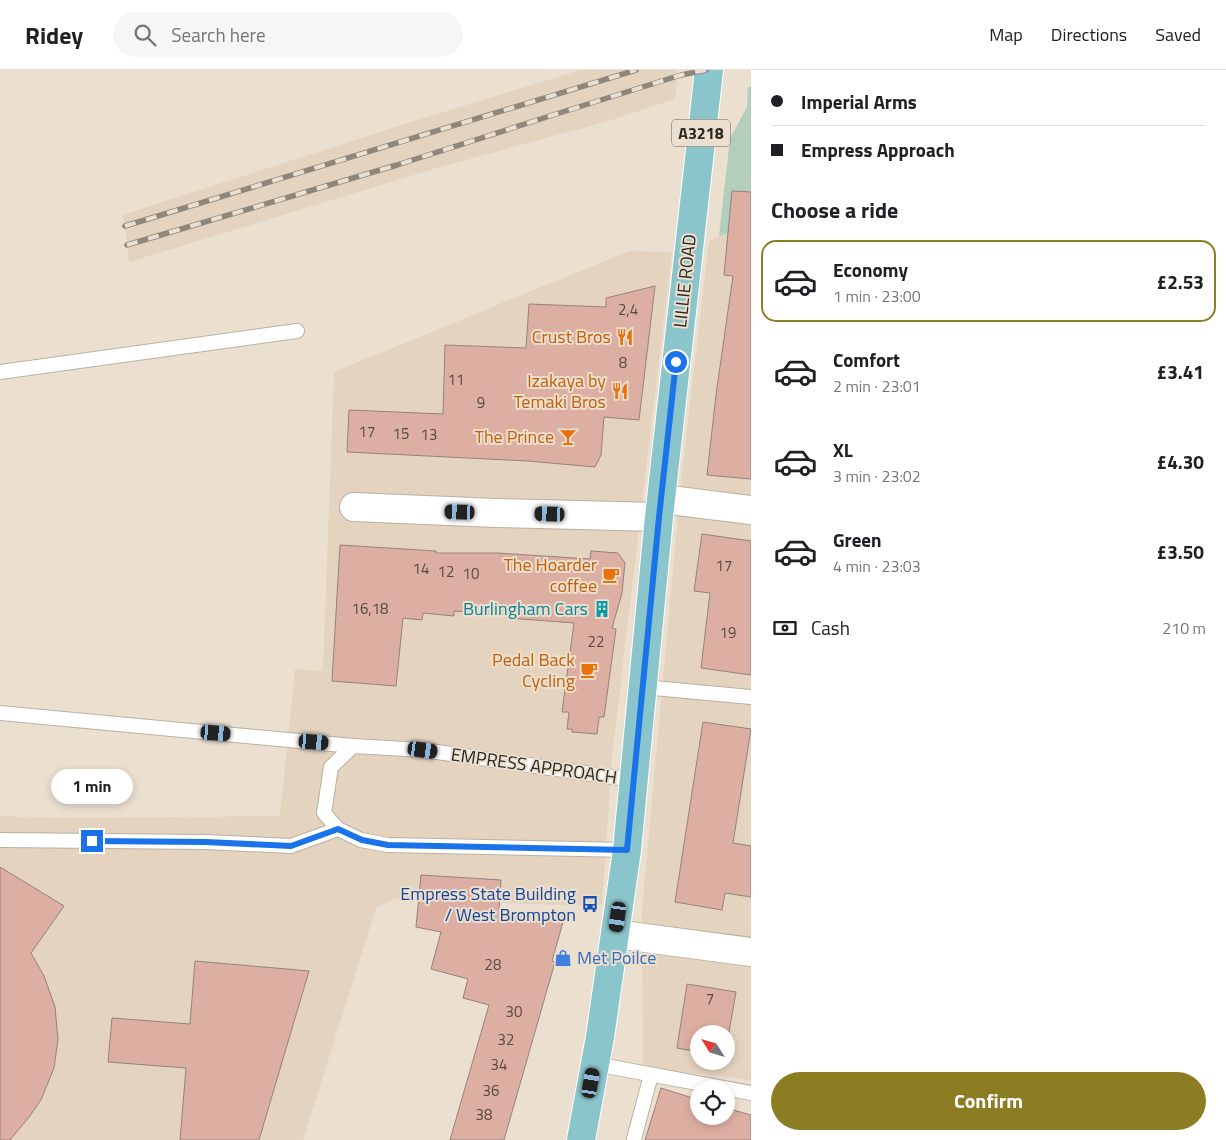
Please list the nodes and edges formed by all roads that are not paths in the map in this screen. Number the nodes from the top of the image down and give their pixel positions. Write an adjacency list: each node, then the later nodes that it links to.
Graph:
1 (709, 70): 5 (main road, LILLIE ROAD / A3218)
2 (297, 332): 3 (lane)
3 (0, 372)
4 (354, 507): 5 (street)
5 (661, 508): 6 (street); 7 (main road, LILLIE ROAD / A3218)
6 (751, 510)
7 (644, 687): 8 (lane); 11 (main road, LILLIE ROAD / A3218)
8 (751, 697)
9 (0, 712): 10 (lane, EMPRESS APPROACH)
10 (353, 746): 11 (lane, EMPRESS APPROACH); 12 (lane)
11 (634, 780): 14 (main road, LILLIE ROAD / A3218)
12 (338, 829): 13 (lane); 14 (lane)
13 (0, 840)
14 (627, 850): 15 (main road, LILLIE ROAD / A3218)
15 (615, 934): 16 (street); 17 (main road, LILLIE ROAD / A3218)
16 (751, 952)
17 (595, 1064): 18 (lane); 21 (main road, LILLIE ROAD / A3218)
18 (652, 1075): 19 (lane); 20 (lane)
19 (751, 1093)
20 (634, 1139)
21 (581, 1140)

